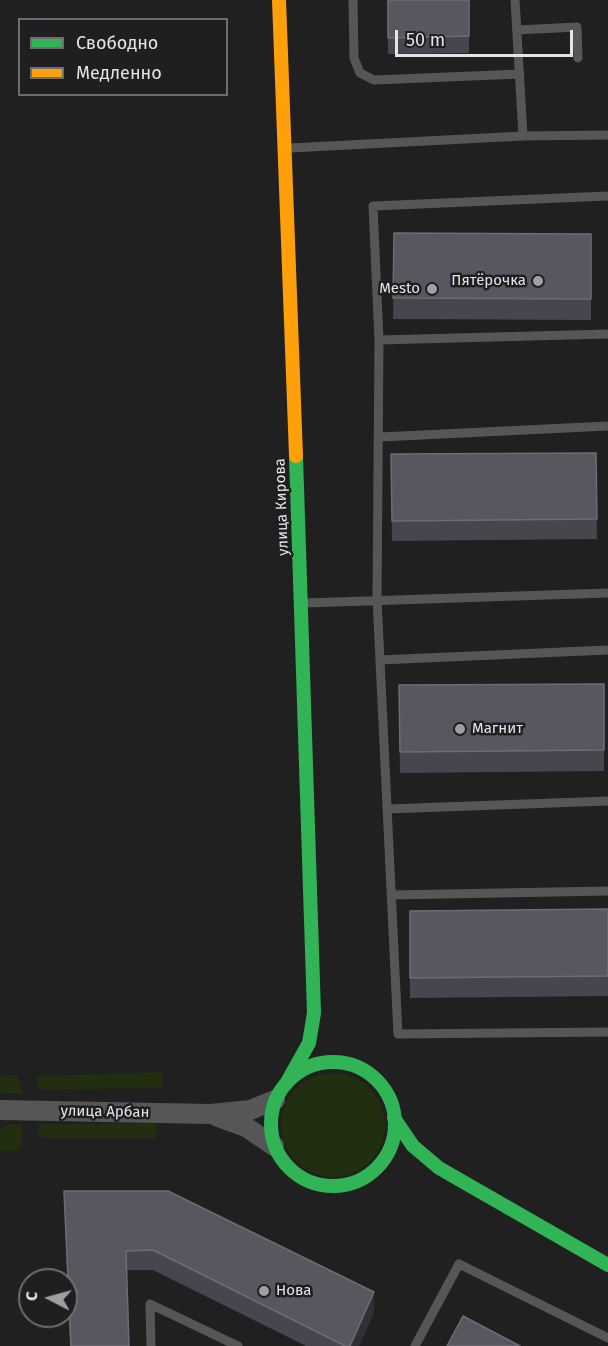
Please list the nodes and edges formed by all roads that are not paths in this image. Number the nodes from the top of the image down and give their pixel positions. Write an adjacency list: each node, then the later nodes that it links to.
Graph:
1 (279, 0): 9 (main road, улица Кирова)
2 (353, 0): 6 (lane)
3 (515, 0): 4 (lane)
4 (517, 30): 5 (lane); 6 (lane)
5 (578, 58)
6 (520, 74): 8 (lane)
7 (608, 135): 8 (lane)
8 (524, 136): 9 (lane)
9 (284, 148): 17 (main road, улица Кирова)
10 (608, 196): 12 (lane)
11 (608, 334): 12 (lane)
12 (379, 340): 14 (lane)
13 (608, 426): 14 (lane)
14 (380, 437): 16 (lane)
15 (608, 592): 16 (lane)
16 (377, 599): 17 (lane); 19 (lane)
17 (302, 603): 24 (main road, улица Кирова)
18 (608, 650): 19 (lane)
19 (380, 660): 21 (lane)
20 (608, 801): 21 (lane)
21 (387, 809): 23 (lane)
22 (608, 891): 23 (lane)
23 (391, 895): 25 (lane)
24 (314, 1012): 26 (main road); 27 (main road)
25 (608, 1032)
26 (346, 1064): 27 (main road); 30 (main road)
27 (281, 1092): 29 (street); 31 (main road)
28 (0, 1110): 29 (street, улица Арбан)
29 (211, 1114): 31 (street)
30 (394, 1118): 34 (main road); 35 (main road)
31 (274, 1146): 35 (main road)
32 (413, 1165): 34 (main road)
33 (394, 1166): 35 (main road)
34 (439, 1168): 36 (main road)
35 (374, 1171)
36 (608, 1265)
37 (608, 1338): 40 (lane)
38 (151, 1346): 39 (lane)
39 (238, 1346)
40 (415, 1346)

